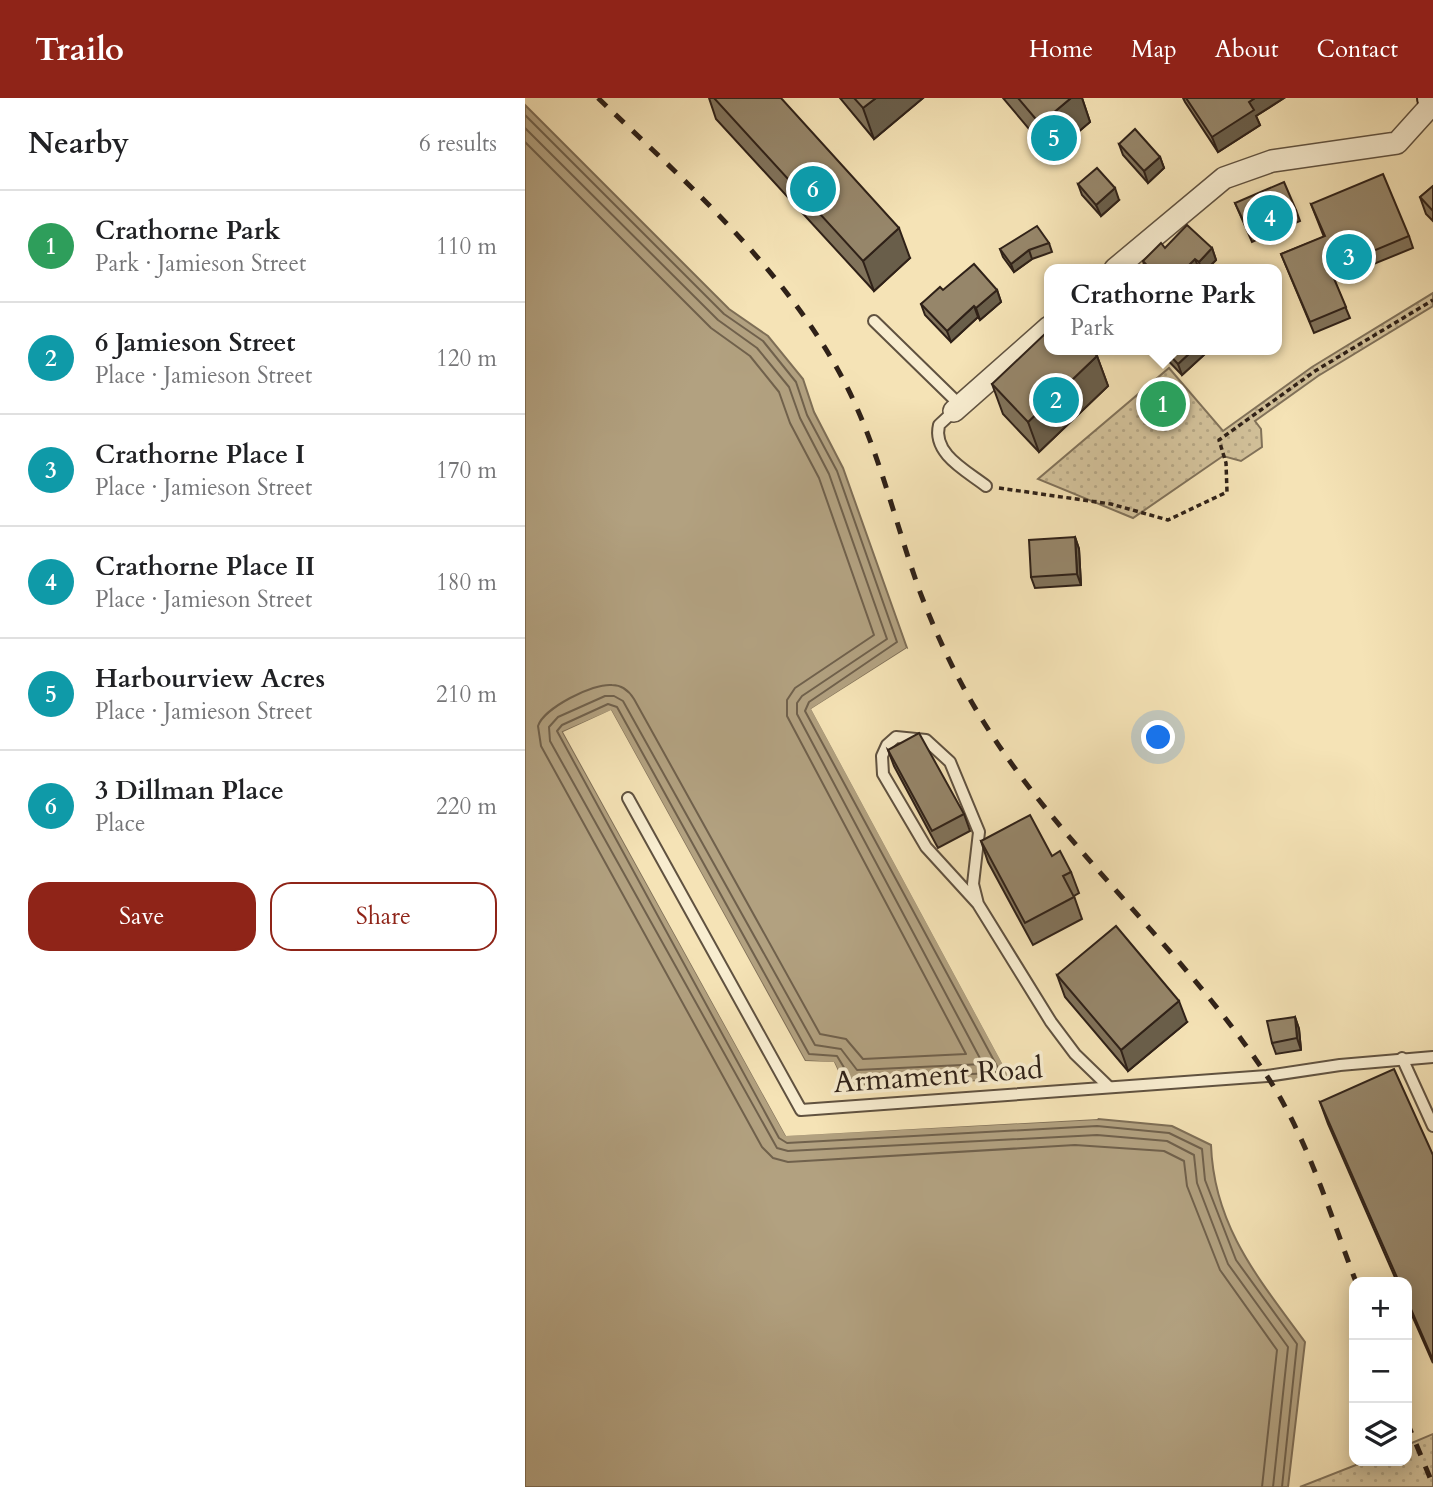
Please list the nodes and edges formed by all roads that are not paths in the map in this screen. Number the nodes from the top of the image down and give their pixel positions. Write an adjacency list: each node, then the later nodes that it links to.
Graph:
1 (1433, 100): 2 (street)
2 (1121, 264)
3 (874, 321): 5 (lane)
4 (1044, 331): 5 (street)
5 (957, 408): 6 (lane)
6 (986, 486)
7 (628, 798): 11 (lane, Armament Road)
8 (978, 904): 8 (lane); 11 (lane)
9 (1433, 1057): 10 (lane, Armament Road)
10 (1402, 1058): 11 (lane, Armament Road); 12 (lane)
11 (1109, 1087)
12 (1433, 1126)

